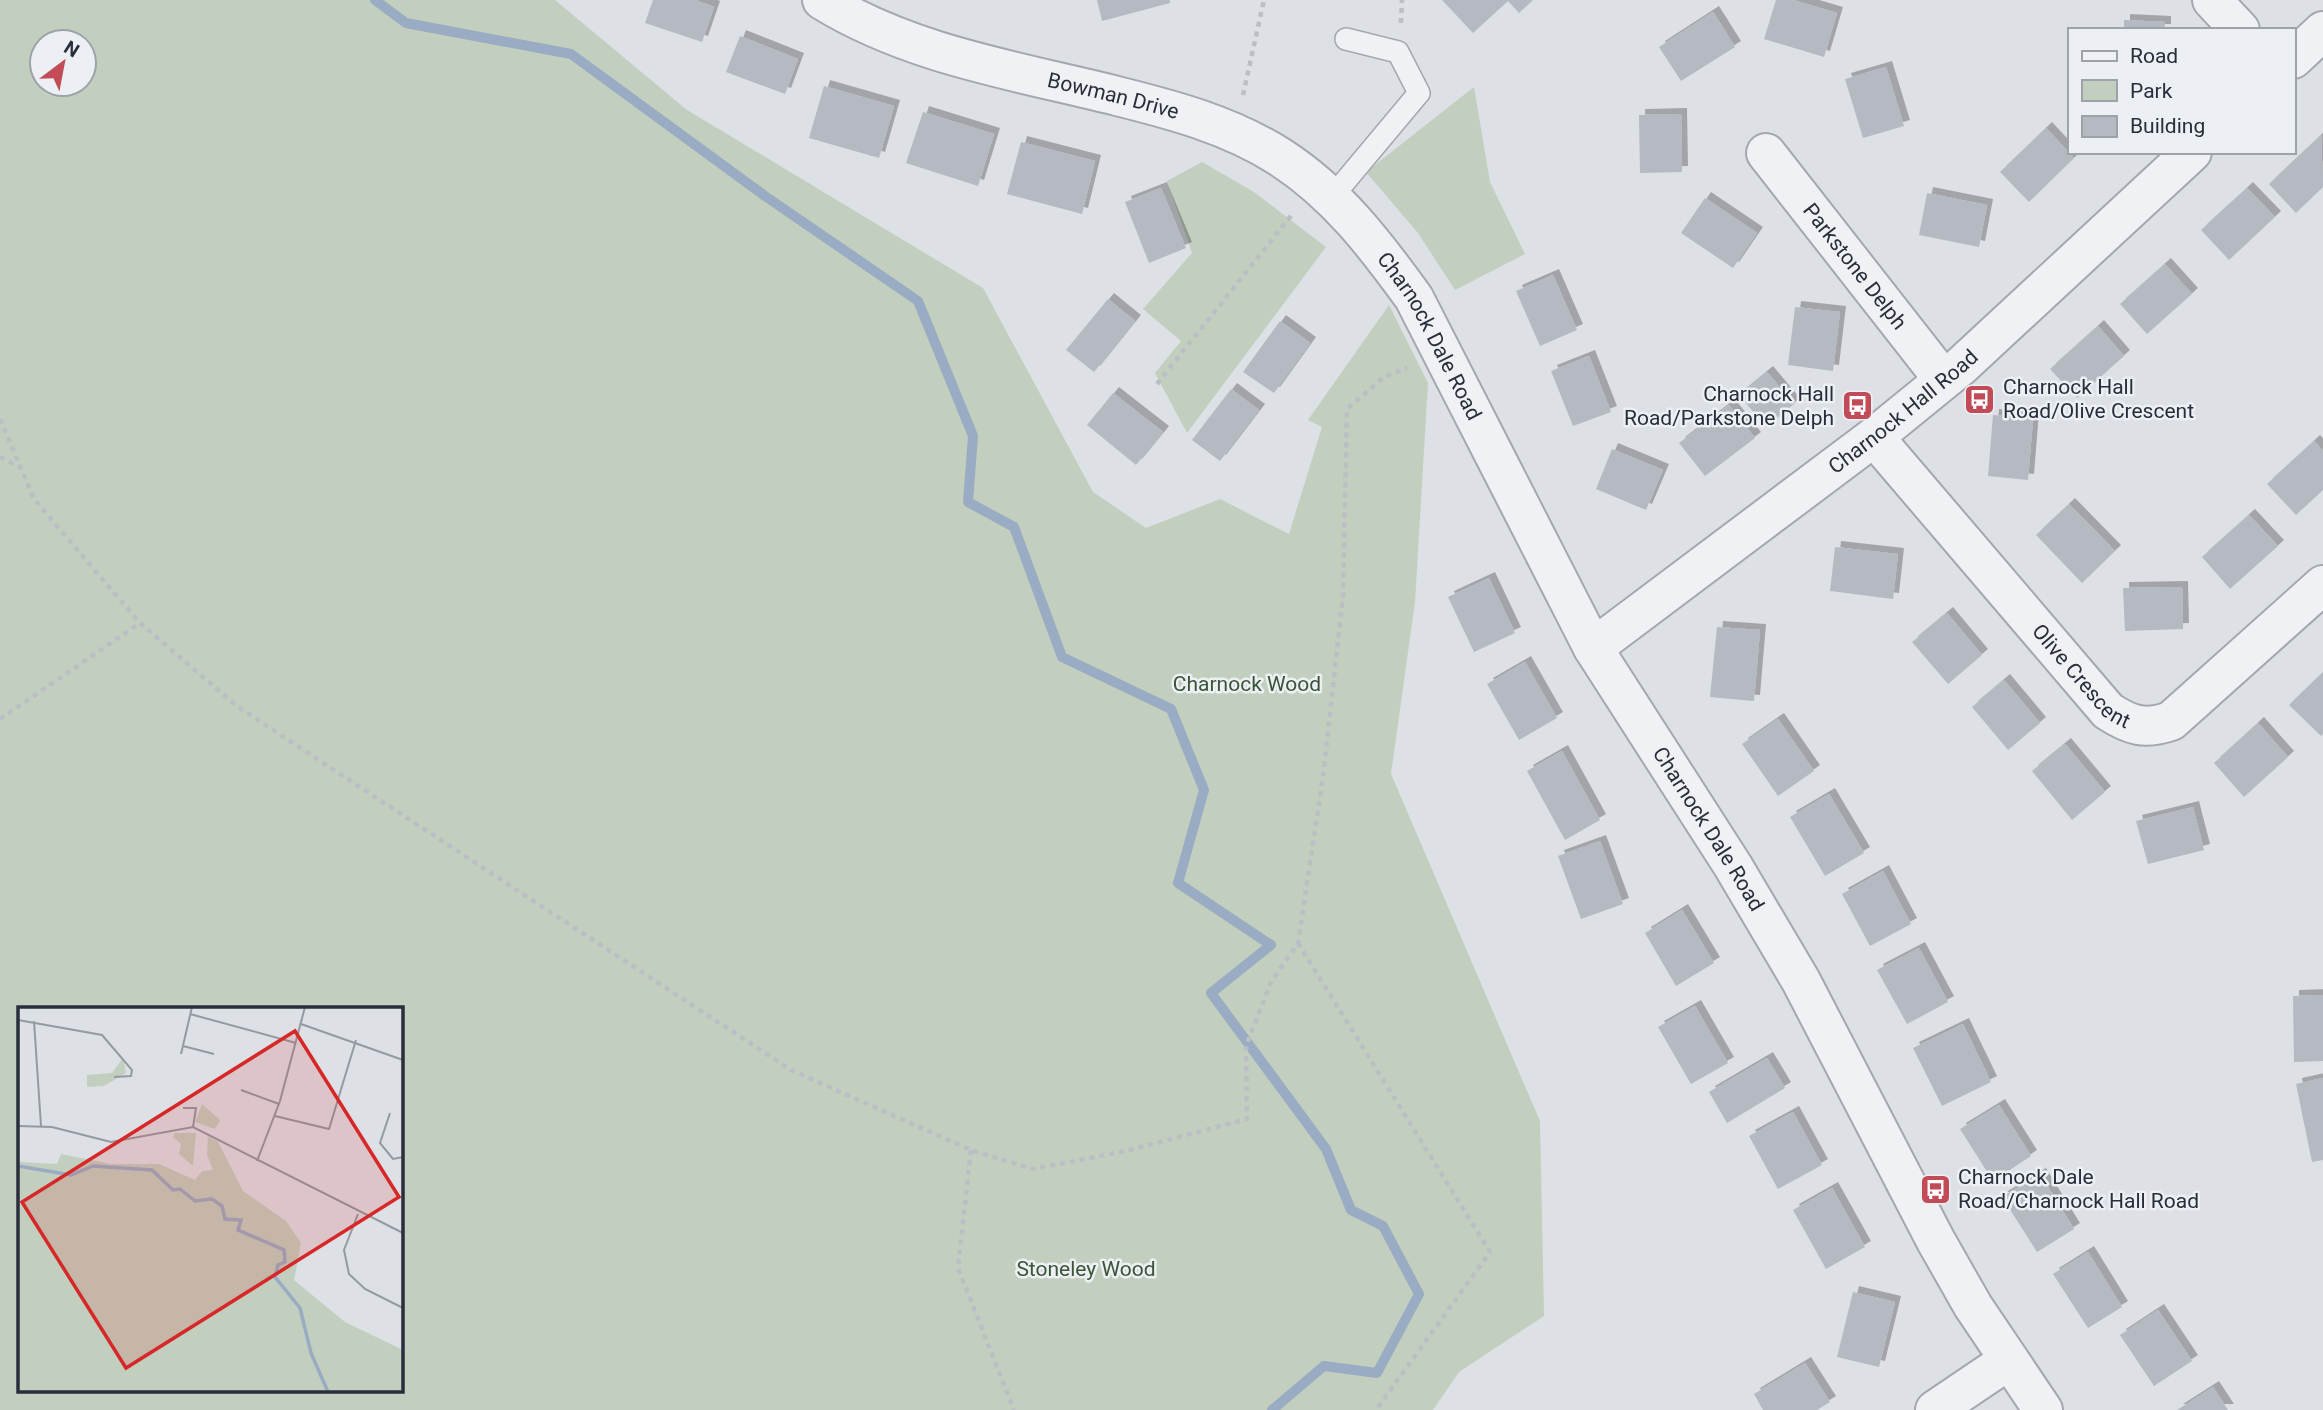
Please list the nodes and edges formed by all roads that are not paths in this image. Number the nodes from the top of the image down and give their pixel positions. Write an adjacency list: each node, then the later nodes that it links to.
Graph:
1 (821, 0): 9 (street, Bowman Drive)
2 (2213, 0): 3 (street)
3 (2238, 28)
4 (2323, 32): 6 (street)
5 (1346, 39): 9 (lane)
6 (2295, 57)
7 (1766, 153): 11 (street, Parkstone Delph)
8 (2190, 154): 11 (street, Charnock Hall Road)
9 (1324, 190): 10 (street, Bowman Drive)
10 (1376, 245): 14 (street, Charnock Dale Road)
11 (1943, 379): 12 (street, Charnock Hall Road)
12 (1874, 437): 13 (street, Olive Crescent); 14 (street, Charnock Hall Road)
13 (2323, 585)
14 (1593, 648): 15 (street, Charnock Dale Road)
15 (2009, 1360): 16 (street); 17 (street, Charnock Dale Road)
16 (1935, 1410)
17 (2043, 1410)

